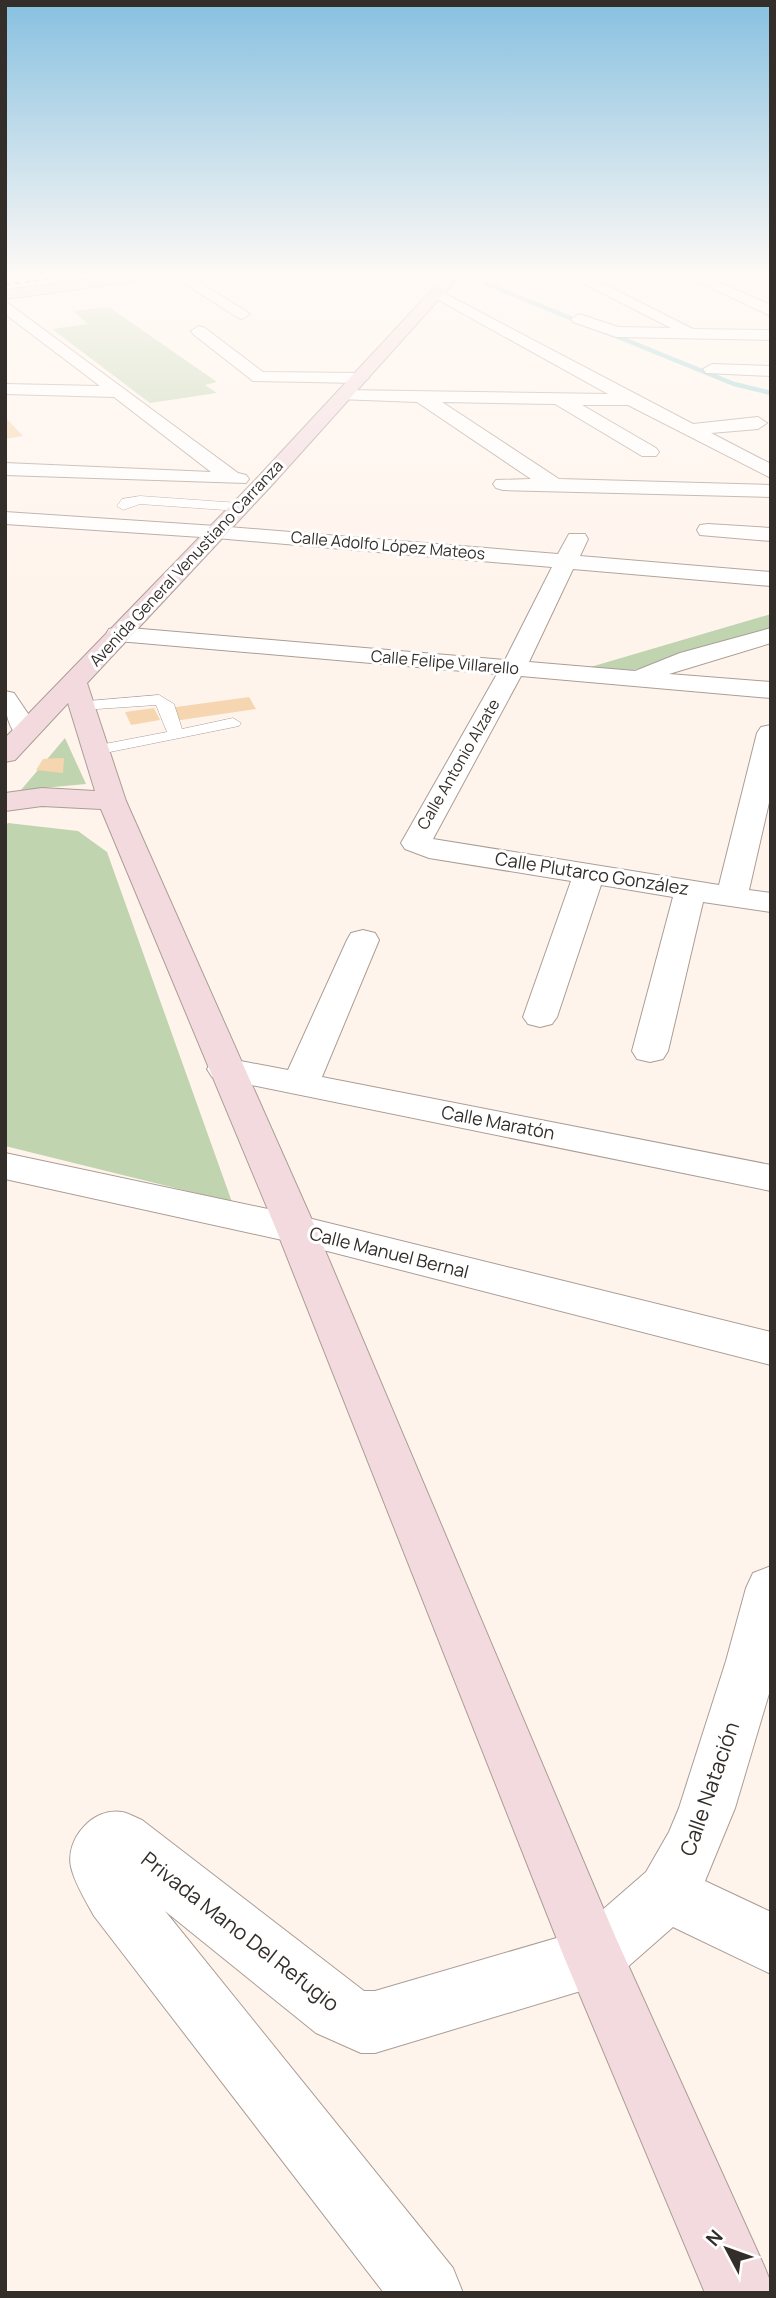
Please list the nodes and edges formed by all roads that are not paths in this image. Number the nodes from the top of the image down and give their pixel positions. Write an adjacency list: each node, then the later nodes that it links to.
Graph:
1 (29, 385): 6 (street)
2 (111, 385): 7 (street)
3 (353, 385): 8 (main road, Avenida General Venustiano Carranza)
4 (608, 385): 11 (street)
5 (5, 389): 6 (street)
6 (33, 390): 7 (street)
7 (120, 392): 17 (street)
8 (344, 395): 9 (street); 18 (main road, Avenida General Venustiano Carranza)
9 (422, 397): 10 (street); 20 (street)
10 (560, 400): 11 (street); 14 (street)
11 (632, 400): 13 (street)
12 (758, 423): 13 (street)
13 (691, 430): 16 (street)
14 (649, 452)
15 (5, 469): 17 (street)
16 (771, 472)
17 (232, 478): 18 (street)
18 (265, 481): 23 (main road, Avenida General Venustiano Carranza)
19 (503, 484): 20 (street)
20 (554, 486): 21 (street)
21 (771, 491)
22 (123, 506): 23 (lane)
23 (239, 507): 26 (main road, Avenida General Venustiano Carranza)
24 (5, 518): 26 (street, Calle Adolfo López Mateos)
25 (708, 530): 27 (street)
26 (216, 532): 28 (street, Calle Adolfo López Mateos); 30 (main road, Avenida General Venustiano Carranza)
27 (771, 535)
28 (572, 549): 29 (street, Calle Adolfo López Mateos); 32 (street, Calle Antonio Alzate)
29 (771, 579)
30 (118, 634): 32 (street, Calle Felipe Villarello); 35 (main road, Avenida General Venustiano Carranza)
31 (771, 635): 33 (street)
32 (513, 668): 33 (street, Calle Felipe Villarello); 45 (street, Calle Antonio Alzate)
33 (635, 677): 34 (street, Calle Felipe Villarello)
34 (771, 690)
35 (78, 694): 38 (main road, Avenida General Venustiano Carranza); 40 (lane); 41 (main road)
36 (5, 699): 38 (street)
37 (233, 723): 40 (lane)
38 (26, 730): 42 (main road, Avenida General Venustiano Carranza)
39 (771, 733): 48 (street)
40 (176, 735): 41 (lane)
41 (95, 750): 43 (main road)
42 (5, 754)
43 (111, 801): 44 (main road); 53 (main road)
44 (5, 802)
45 (415, 840): 46 (street, Calle Plutarco González)
46 (590, 872): 47 (street, Calle Plutarco González); 51 (street)
47 (690, 890): 48 (street, Calle Plutarco González); 52 (street)
48 (732, 896): 49 (street, Calle Plutarco González)
49 (771, 903)
50 (363, 940): 54 (street)
51 (540, 1017)
52 (650, 1051)
53 (225, 1069): 54 (street, Calle Maratón); 57 (main road)
54 (301, 1083): 56 (street, Calle Maratón)
55 (5, 1166): 57 (street, Calle Manuel Bernal)
56 (771, 1178)
57 (296, 1229): 58 (street, Calle Manuel Bernal); 62 (main road)
58 (771, 1349)
59 (771, 1588): 60 (street, Calle Natación)
60 (667, 1893): 61 (street); 62 (street, Calle Natación)
61 (771, 1944)
62 (594, 1957): 63 (street, Privada Mano Del Refugio); 64 (main road)
63 (428, 2293)
64 (740, 2293)

